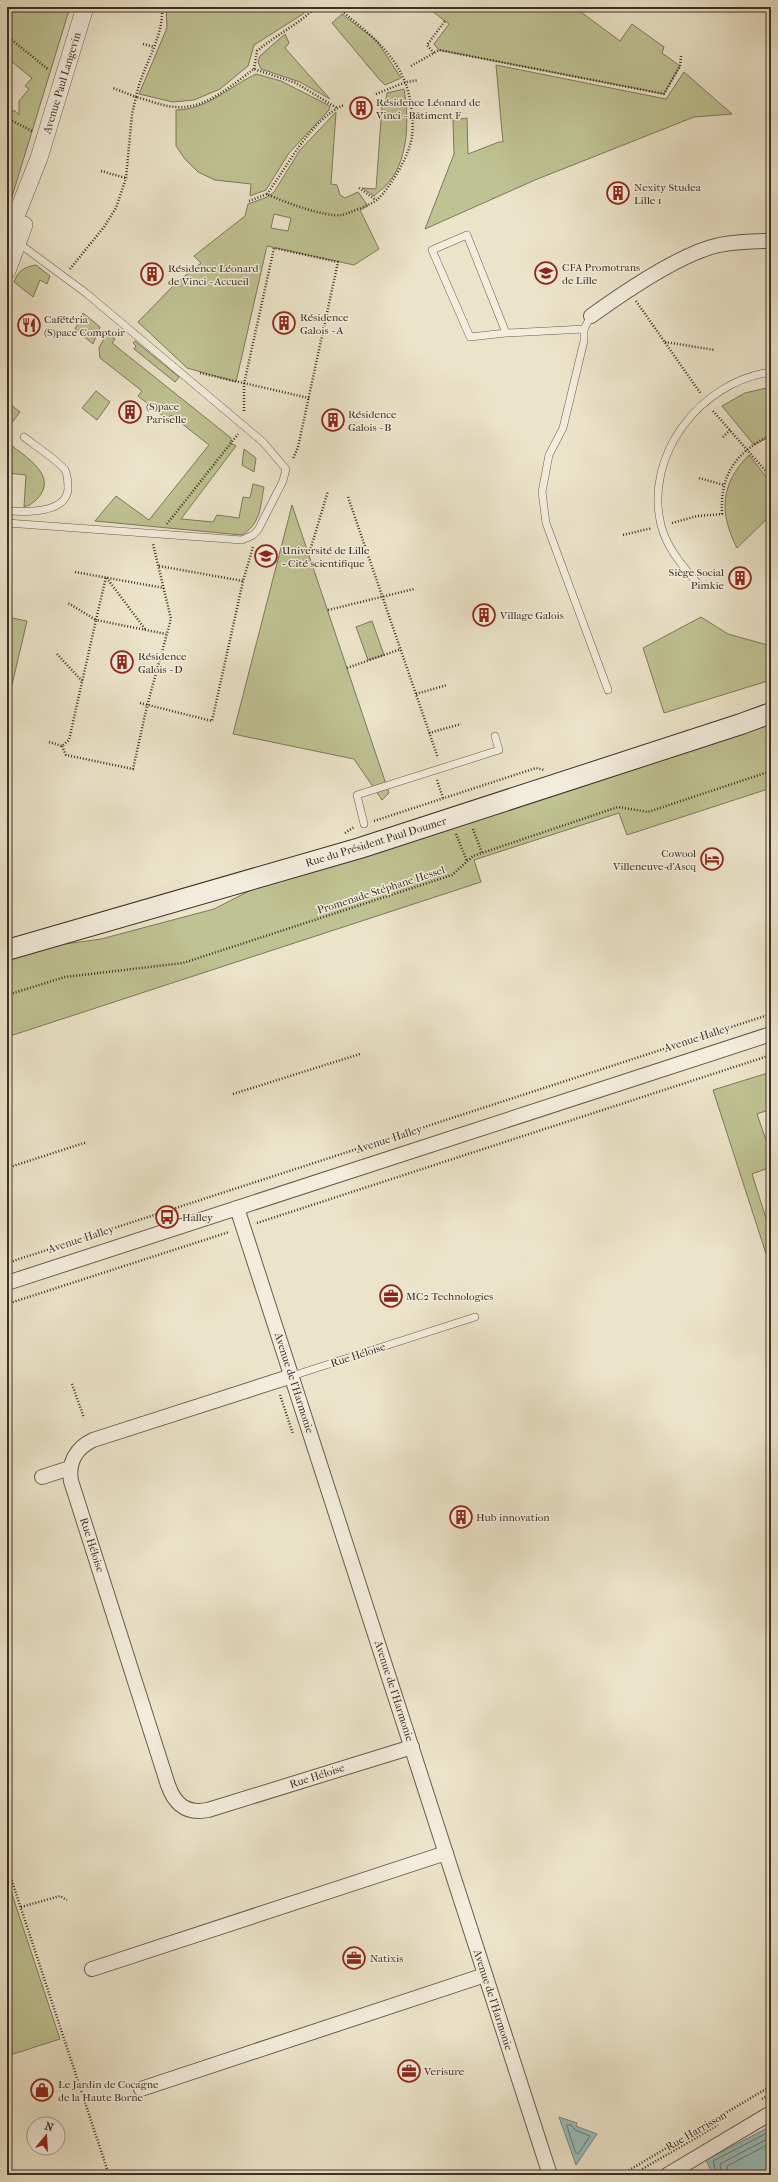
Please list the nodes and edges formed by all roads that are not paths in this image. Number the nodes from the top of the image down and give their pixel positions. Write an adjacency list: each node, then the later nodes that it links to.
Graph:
1 (85, 7): 2 (street, Avenue Paul Langevin)
2 (11, 240): 4 (street, Avenue Paul Langevin); 11 (lane)
3 (771, 240): 5 (street)
4 (7, 271)
5 (591, 316): 6 (lane)
6 (584, 329): 7 (lane); 13 (lane)
7 (506, 333): 7 (lane)
8 (771, 372): 12 (lane)
9 (24, 437): 10 (lane)
10 (7, 511)
11 (7, 523)
12 (698, 584)
13 (608, 690)
14 (771, 713): 16 (main road, Rue du Président Paul Doumer)
15 (771, 718): 16 (main road, Rue du Président Paul Doumer)
16 (741, 724): 19 (main road, Rue du Président Paul Doumer)
17 (495, 736): 18 (lane)
18 (364, 824)
19 (7, 950)
20 (771, 1034): 21 (street, Avenue Halley)
21 (237, 1208): 22 (street, Avenue Halley); 24 (street, Avenue de l'Harmonie)
22 (7, 1283)
23 (476, 1317): 24 (lane, Rue Héloise)
24 (292, 1376): 25 (street, Rue Héloise); 27 (street, Avenue de l'Harmonie)
25 (70, 1468): 26 (street); 27 (street, Rue Héloise)
26 (42, 1477)
27 (412, 1747): 28 (street, Avenue de l'Harmonie)
28 (446, 1853): 29 (street); 30 (street, Avenue de l'Harmonie)
29 (92, 1969)
30 (485, 1975): 31 (street); 33 (street, Avenue de l'Harmonie)
31 (141, 2090)
32 (771, 2113): 34 (street, Rue Harrisson)
33 (550, 2175)
34 (667, 2175)

